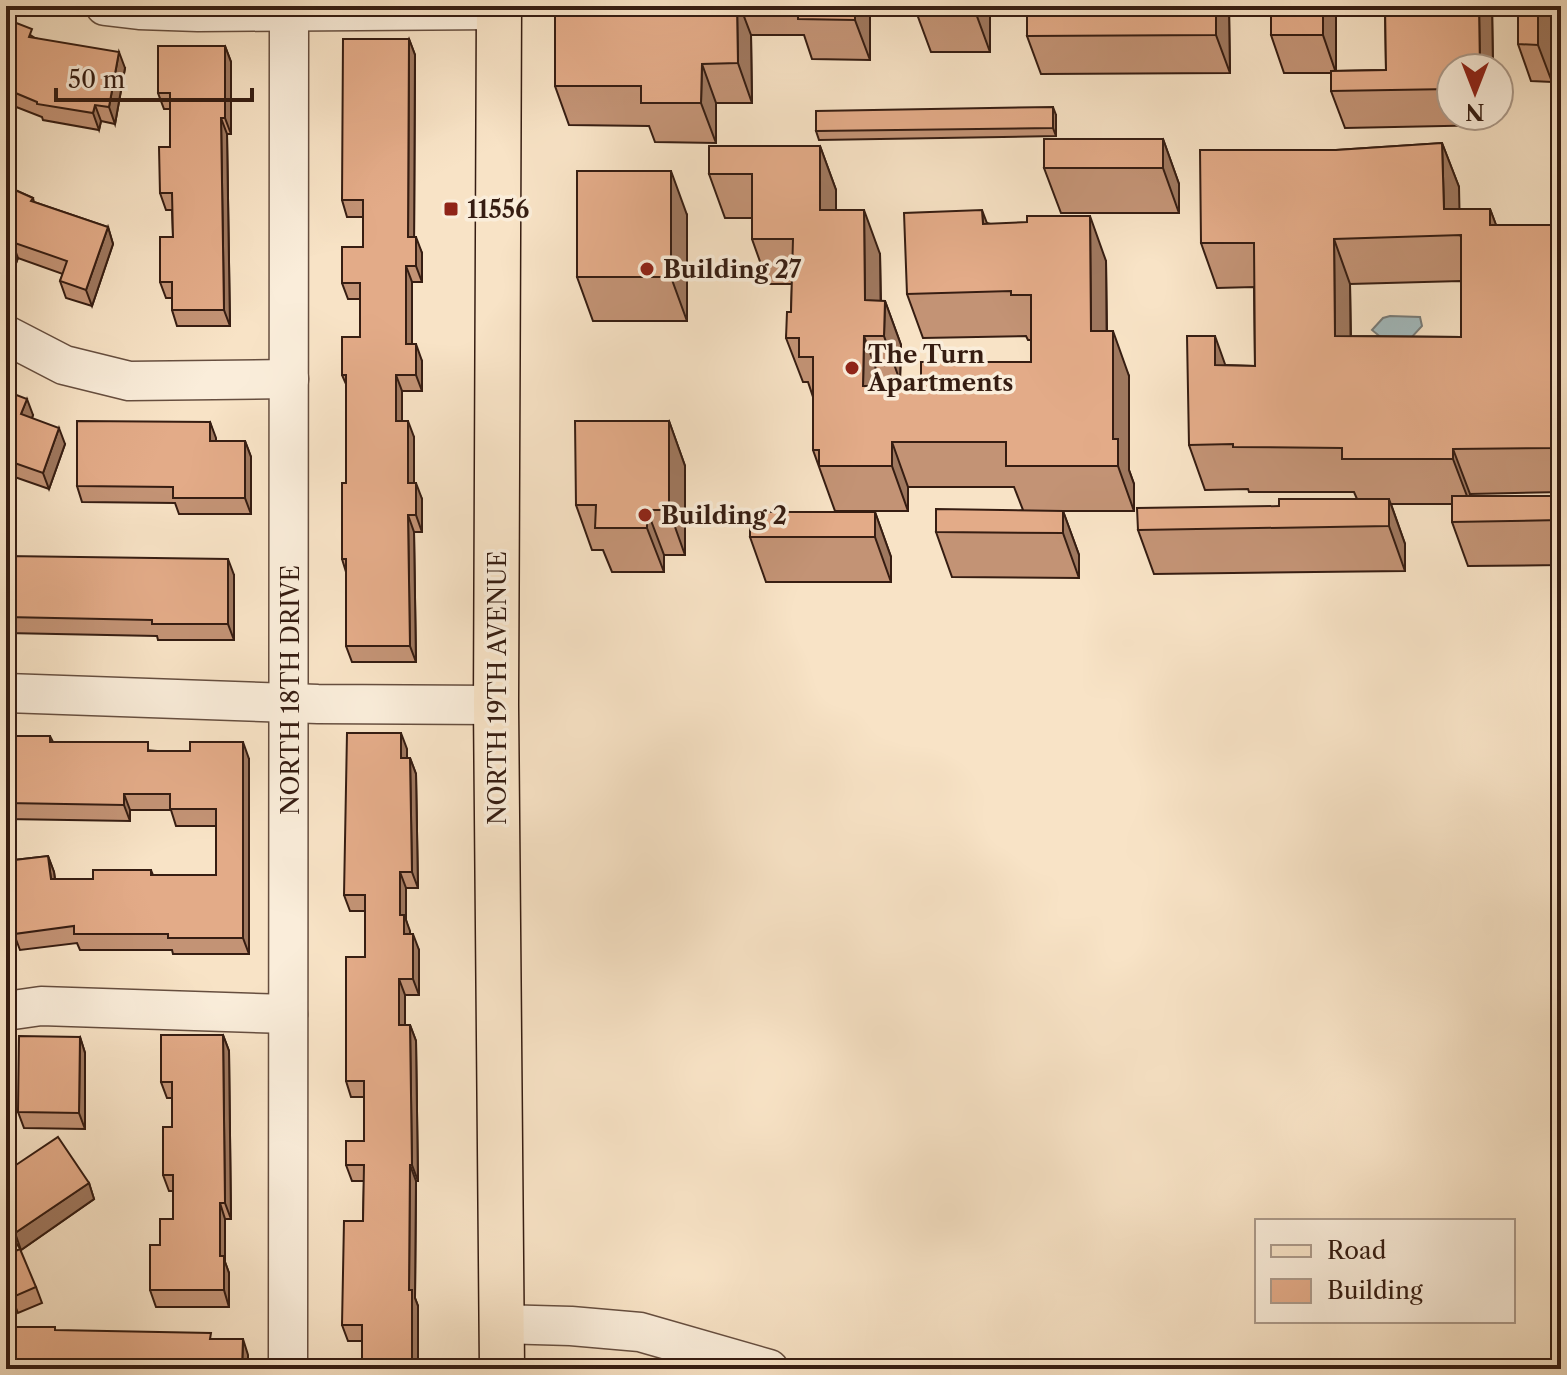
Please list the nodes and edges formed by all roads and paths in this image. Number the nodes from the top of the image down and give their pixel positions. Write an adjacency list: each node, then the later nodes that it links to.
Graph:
1 (105, 6): 3 (street)
2 (499, 8): 3 (street); 8 (main road, NORTH 19TH AVENUE)
3 (289, 12): 5 (street, NORTH 18TH DRIVE)
4 (6, 335): 5 (street)
5 (289, 379): 7 (street, NORTH 18TH DRIVE)
6 (6, 693): 7 (street)
7 (290, 702): 8 (street); 10 (street, NORTH 18TH DRIVE)
8 (496, 705): 11 (main road, NORTH 19TH AVENUE)
9 (6, 1011): 10 (street)
10 (288, 1014): 12 (street, NORTH 18TH DRIVE)
11 (502, 1324): 13 (main road, NORTH 19TH AVENUE); 14 (street)
12 (288, 1369)
13 (502, 1369)
14 (769, 1369)

